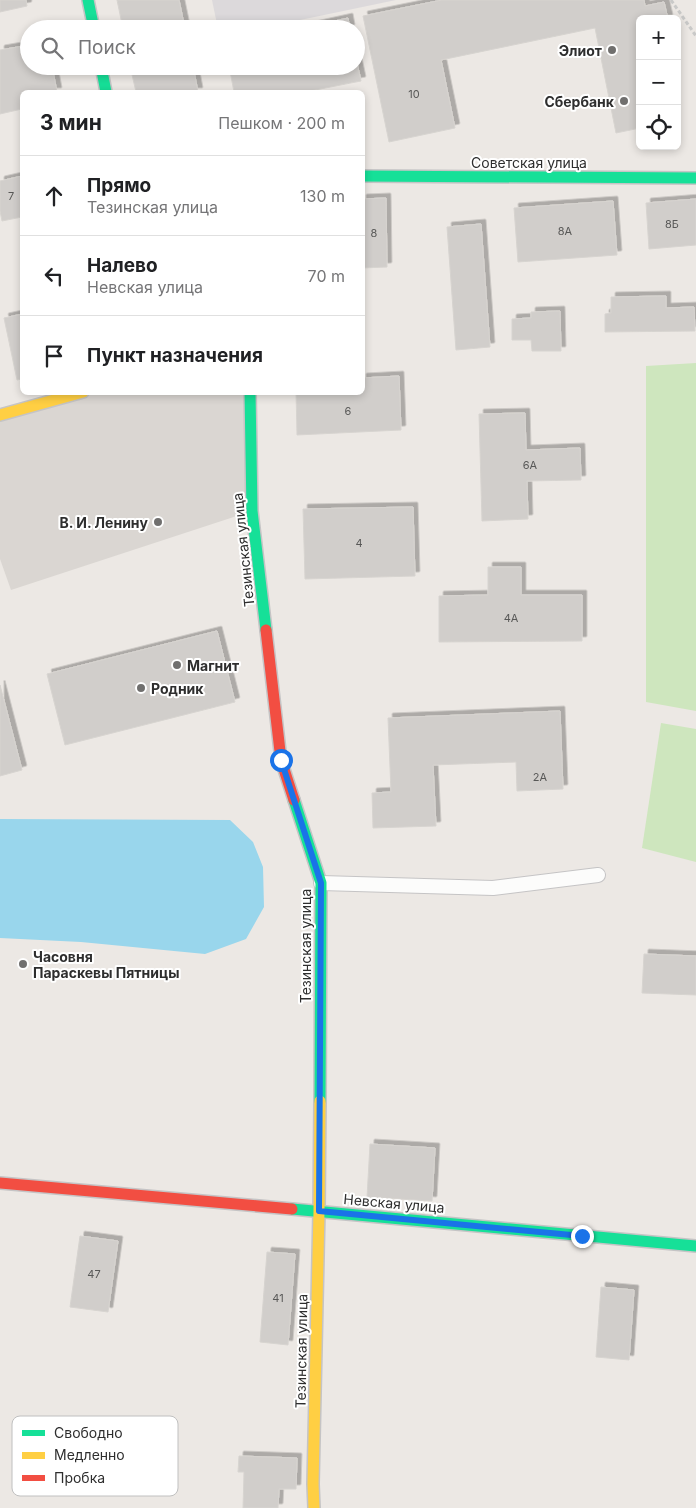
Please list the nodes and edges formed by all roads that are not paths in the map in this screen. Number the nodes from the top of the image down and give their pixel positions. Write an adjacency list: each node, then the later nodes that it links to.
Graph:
1 (88, 0): 2 (street)
2 (92, 20)
3 (103, 75): 4 (street)
4 (106, 90)
5 (365, 176): 6 (street, Советская улица)
6 (696, 178)
7 (73, 395): 9 (street)
8 (250, 395): 11 (street, Тезинская улица)
9 (0, 416)
10 (598, 875): 11 (lane)
11 (321, 883): 13 (street, Тезинская улица)
12 (0, 1183): 13 (street, Невская улица)
13 (319, 1211): 14 (street, Невская улица); 15 (street, Тезинская улица)
14 (696, 1246)
15 (314, 1508)

